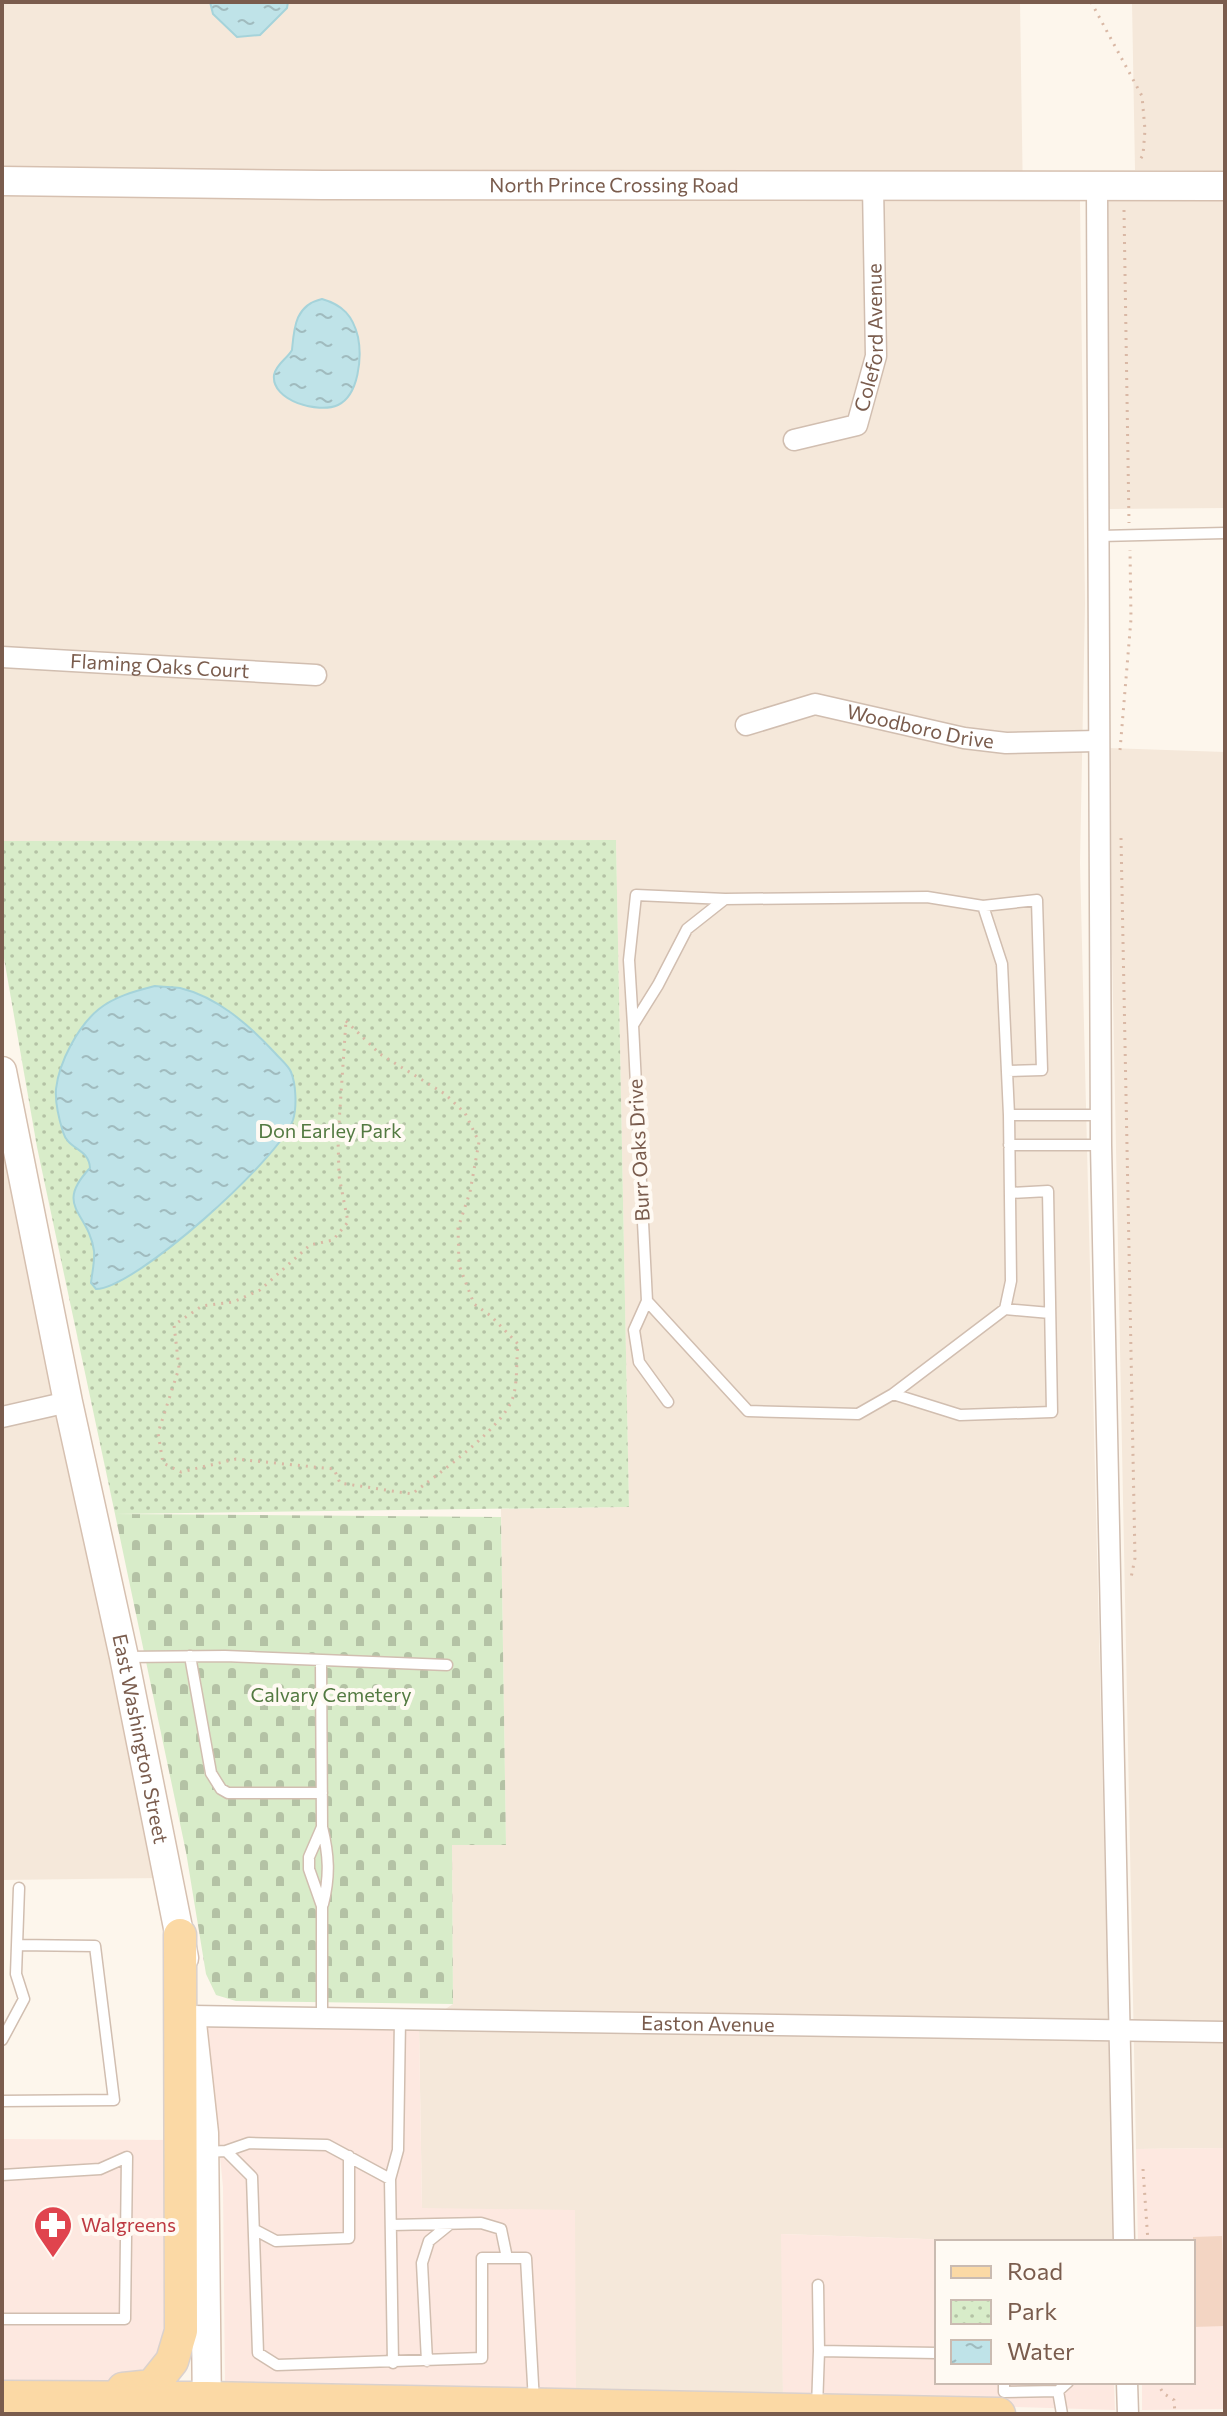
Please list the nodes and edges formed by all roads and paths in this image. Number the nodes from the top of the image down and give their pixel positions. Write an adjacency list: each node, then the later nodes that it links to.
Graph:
1 (1091, 2): 2 (path)
2 (1126, 167)
3 (2, 181): 4 (main road, North Prince Crossing Road)
4 (873, 186): 5 (main road, North Prince Crossing Road); 8 (street, Coleford Avenue)
5 (1097, 186): 6 (main road, North Prince Crossing Road); 11 (street)
6 (1225, 186)
7 (1124, 212): 10 (path)
8 (794, 440)
9 (1225, 533): 10 (lane)
10 (1130, 535): 11 (lane); 16 (path)
11 (1100, 536): 15 (street)
12 (2, 657): 13 (street, Flaming Oaks Court)
13 (316, 675)
14 (746, 725): 15 (street, Woodboro Drive)
15 (1097, 741): 24 (street)
16 (1119, 763)
17 (1120, 826): 36 (path)
18 (725, 899): 19 (lane); 20 (lane); 20 (lane, Burr Oaks Drive)
19 (983, 906): 22 (lane); 22 (lane)
20 (633, 1025): 28 (lane, Burr Oaks Drive)
21 (2, 1071): 32 (main road, East Washington Street)
22 (1007, 1071): 23 (lane)
23 (1009, 1115): 24 (lane); 25 (lane)
24 (1100, 1115): 26 (street)
25 (1009, 1145): 26 (lane); 27 (lane)
26 (1101, 1145): 50 (street)
27 (1010, 1193): 29 (lane); 30 (lane)
28 (647, 1301): 31 (lane); 33 (lane)
29 (1005, 1309): 30 (lane); 31 (lane)
30 (1050, 1313): 31 (lane)
31 (893, 1394)
32 (68, 1402): 35 (street); 38 (main road, East Washington Street)
33 (668, 1402)
34 (503, 1415): 34 (path)
35 (2, 1417)
36 (1128, 1587)
37 (190, 1656): 38 (lane); 39 (lane); 41 (lane)
38 (124, 1657): 45 (main road, East Washington Street)
39 (321, 1662): 40 (lane); 41 (lane)
40 (447, 1665)
41 (322, 1793): 42 (lane)
42 (322, 1827): 44 (lane); 44 (lane)
43 (19, 1888): 46 (lane)
44 (322, 1906): 48 (lane)
45 (180, 1935): 47 (main road, East Washington Street); 76 (main road)
46 (17, 1945): 52 (lane); 53 (lane)
47 (192, 2016): 48 (street, Easton Avenue); 54 (main road, East Washington Street)
48 (322, 2018): 49 (street, Easton Avenue)
49 (400, 2019): 50 (street, Easton Avenue); 58 (lane)
50 (1122, 2031): 51 (street, Easton Avenue); 62 (street)
51 (1225, 2032)
52 (2, 2040)
53 (2, 2101)
54 (215, 2152): 55 (lane); 61 (lane); 79 (main road, East Washington Street)
55 (349, 2156): 58 (lane); 61 (lane)
56 (1143, 2165): 63 (path)
57 (2, 2175): 66 (lane)
58 (390, 2179): 60 (lane)
59 (450, 2224): 60 (lane); 64 (lane); 69 (lane)
60 (391, 2225): 70 (lane)
61 (255, 2230): 70 (lane)
62 (1124, 2240)
63 (1148, 2240)
64 (507, 2258): 69 (lane); 78 (lane)
65 (818, 2285): 67 (lane)
66 (2, 2319)
67 (819, 2351): 68 (lane); 81 (lane)
68 (935, 2353)
69 (427, 2361): 70 (lane)
70 (393, 2363)
71 (1066, 2384): 74 (lane)
72 (1127, 2384): 83 (street)
73 (1158, 2384): 84 (path)
74 (1058, 2391): 77 (lane); 82 (lane)
75 (2, 2397): 76 (main road)
76 (48, 2398): 79 (main road)
77 (1002, 2400): 81 (main road)
78 (534, 2404): 80 (main road); 81 (main road)
79 (207, 2406): 80 (main road)
80 (460, 2408)
81 (817, 2412)
82 (1062, 2414)
83 (1128, 2414)
84 (1175, 2414)

